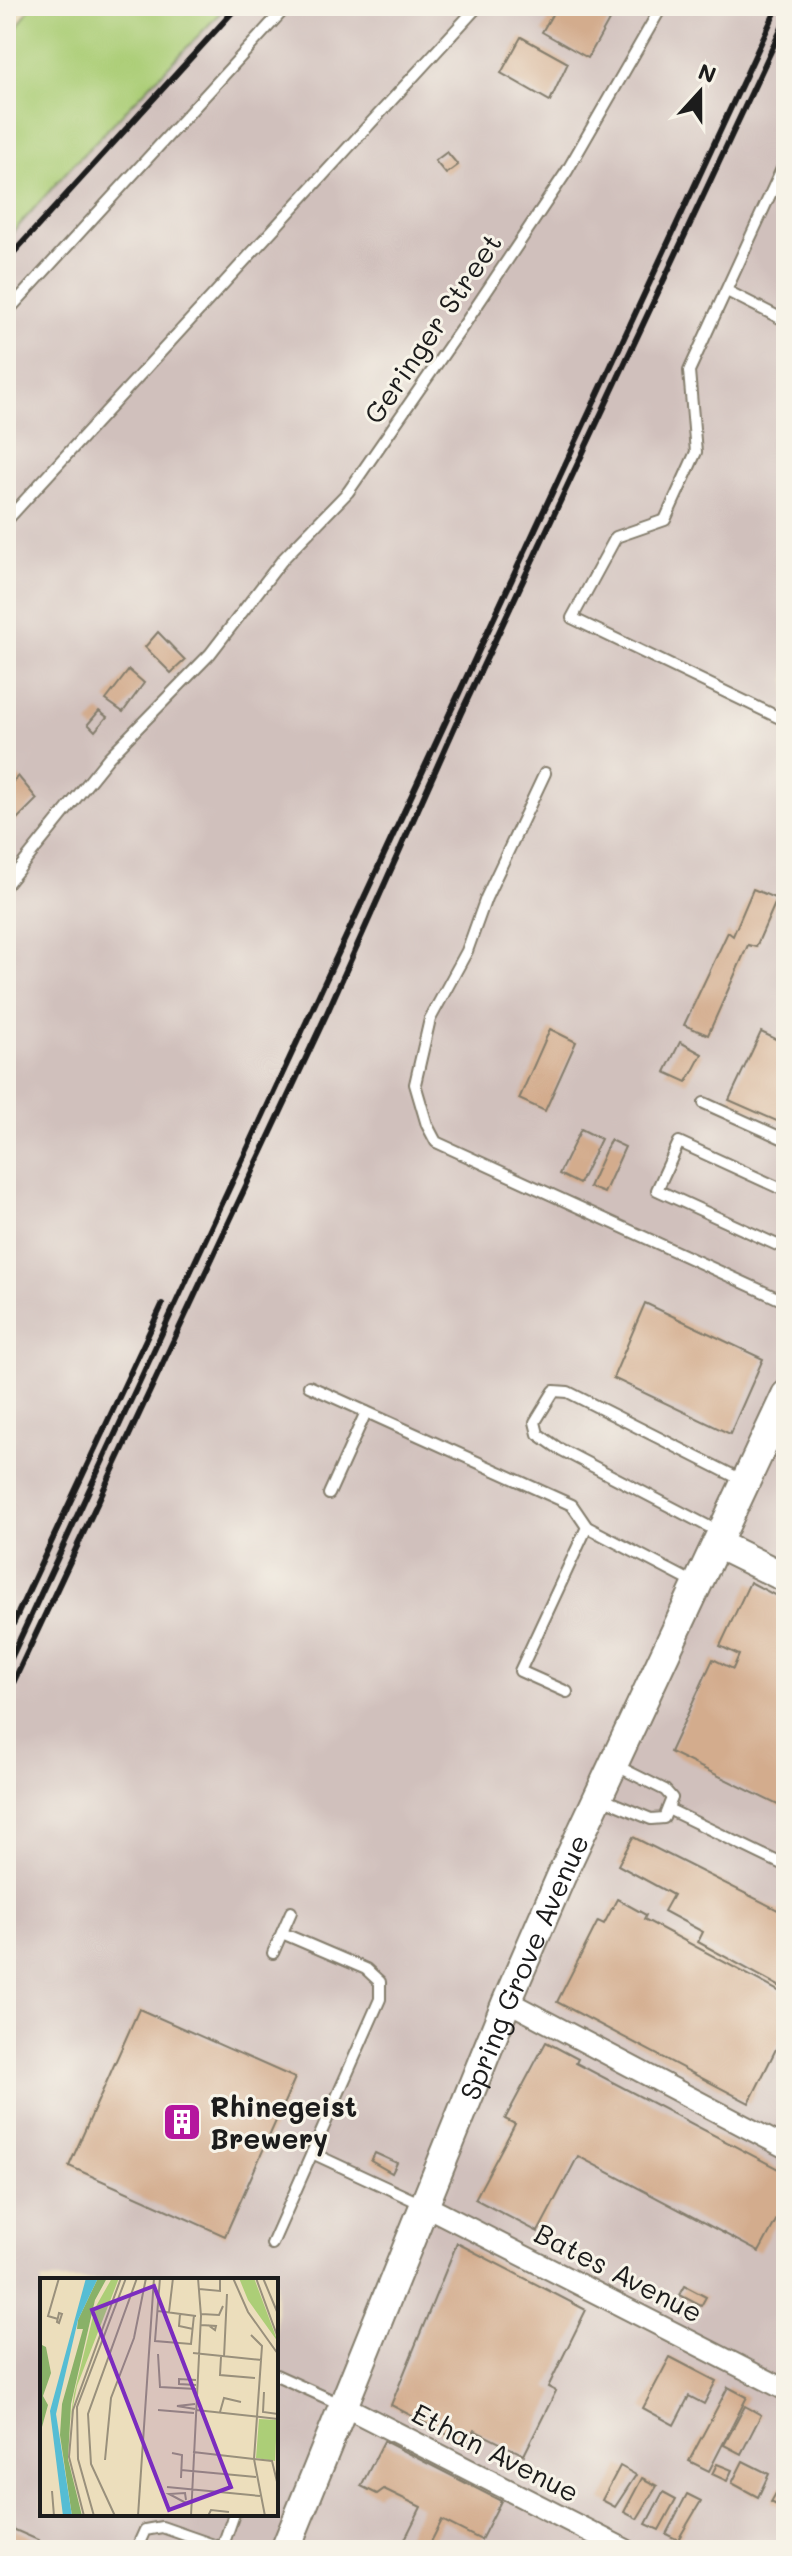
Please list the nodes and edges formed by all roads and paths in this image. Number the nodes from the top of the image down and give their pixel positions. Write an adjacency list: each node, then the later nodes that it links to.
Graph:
1 (287, 6): 6 (lane)
2 (478, 6): 8 (lane)
3 (662, 6): 11 (lane, Geringer Street)
4 (786, 160): 5 (lane)
5 (727, 291): 7 (lane); 9 (lane)
6 (6, 313)
7 (786, 321)
8 (6, 521)
9 (786, 721)
10 (545, 773): 16 (lane)
11 (6, 885)
12 (704, 1103): 13 (lane)
13 (786, 1140)
14 (786, 1191): 15 (lane)
15 (786, 1249)
16 (786, 1302)
17 (309, 1386): 19 (lane)
18 (786, 1395): 20 (main road, Spring Grove Avenue)
19 (366, 1412): 21 (lane); 22 (lane)
20 (746, 1482): 23 (main road, Spring Grove Avenue); 23 (lane)
21 (329, 1494)
22 (587, 1527): 25 (lane); 26 (lane)
23 (720, 1539): 24 (main road); 25 (main road, Spring Grove Avenue)
24 (786, 1578)
25 (698, 1585): 27 (main road, Spring Grove Avenue)
26 (567, 1692)
27 (614, 1764): 28 (main road, Spring Grove Avenue); 29 (lane)
28 (598, 1797): 29 (lane); 34 (main road, Spring Grove Avenue)
29 (668, 1809): 30 (lane)
30 (786, 1866)
31 (291, 1912): 32 (lane)
32 (282, 1933): 33 (lane); 36 (lane)
33 (273, 1953)
34 (507, 2001): 35 (street); 37 (main road, Spring Grove Avenue)
35 (786, 2148)
36 (312, 2153): 37 (lane); 38 (lane)
37 (426, 2206): 40 (street, Bates Avenue); 41 (main road, Spring Grove Avenue)
38 (272, 2244)
39 (278, 2376): 41 (lane)
40 (786, 2390)
41 (342, 2405): 46 (main road, Spring Grove Avenue); 47 (street, Ethan Avenue)
42 (233, 2516): 44 (lane)
43 (199, 2545): 44 (lane); 45 (lane)
44 (225, 2549)
45 (136, 2550)
46 (285, 2550)
47 (626, 2550)

